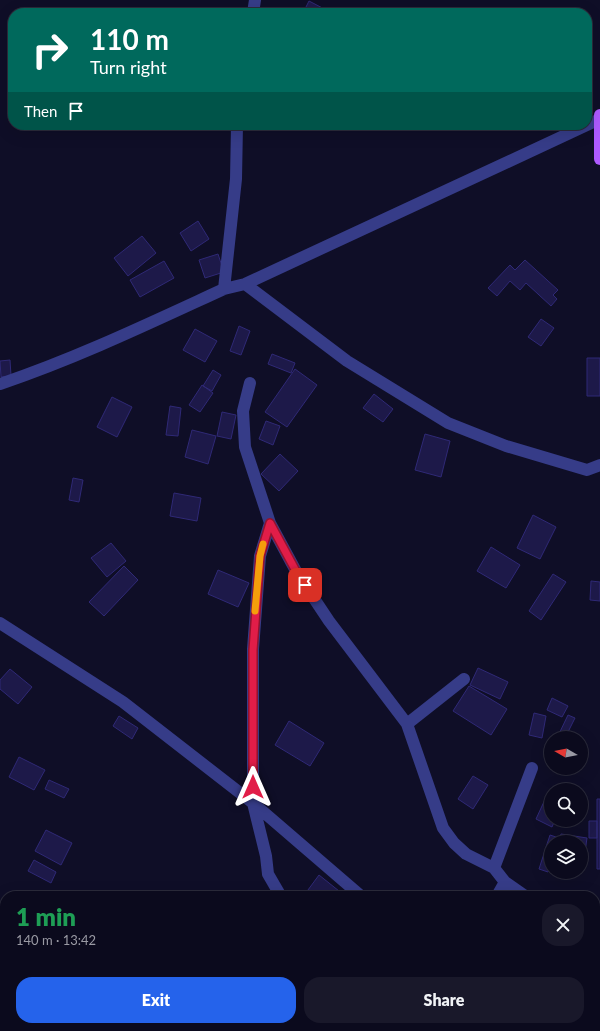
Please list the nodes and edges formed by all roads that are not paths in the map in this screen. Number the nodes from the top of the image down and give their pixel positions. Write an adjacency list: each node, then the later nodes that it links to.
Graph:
1 (600, 115): 2 (main road)
2 (600, 119): 5 (main road)
3 (237, 130): 7 (street)
4 (576, 130): 6 (street)
5 (600, 159)
6 (245, 284): 7 (street); 10 (street)
7 (224, 289): 9 (street)
8 (250, 383): 11 (street)
9 (0, 384)
10 (600, 465)
11 (270, 523): 14 (street); 16 (street)
12 (0, 623): 16 (street)
13 (464, 679): 14 (street)
14 (407, 724): 17 (street)
15 (532, 768): 17 (street)
16 (253, 803): 19 (street); 20 (street)
17 (494, 868): 18 (street)
18 (505, 882): 21 (street); 22 (street)
19 (278, 891)
20 (355, 891)
21 (500, 891)
22 (518, 891)

